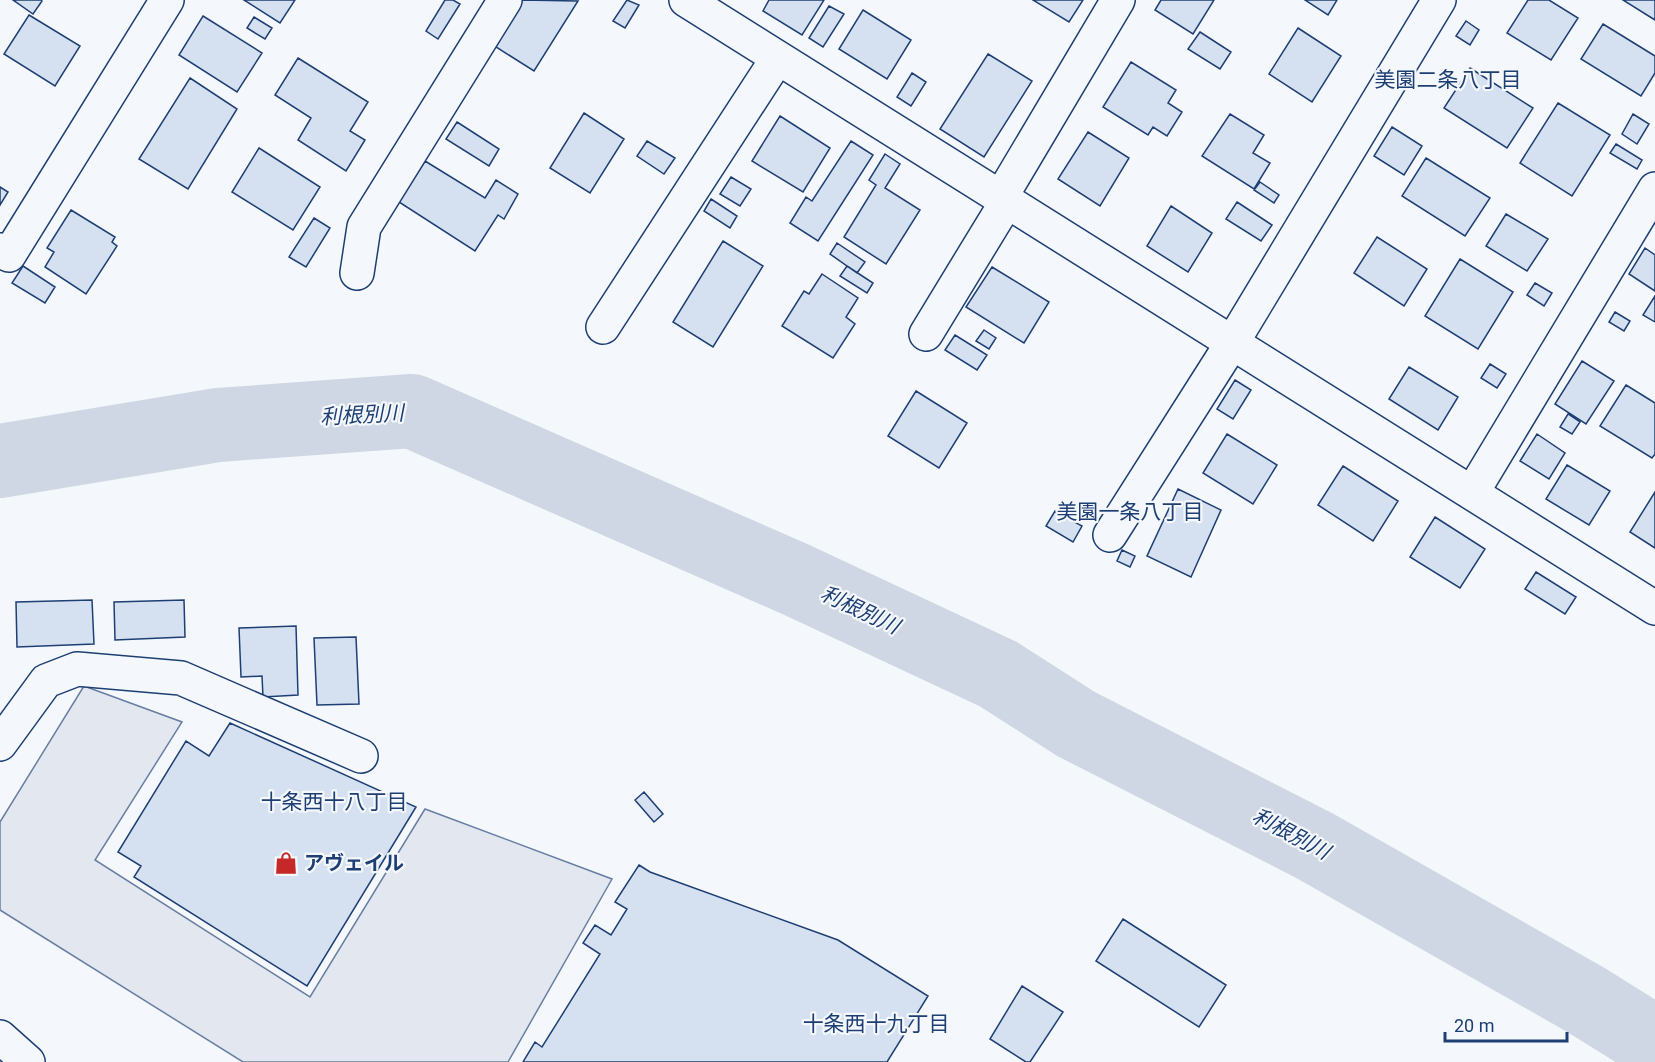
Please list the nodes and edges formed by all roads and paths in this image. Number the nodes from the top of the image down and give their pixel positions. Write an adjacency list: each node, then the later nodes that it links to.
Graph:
1 (167, 0): 10 (main road)
2 (505, 0): 11 (main road)
3 (686, 0): 6 (main road)
4 (1118, 0): 9 (main road)
5 (1439, 0): 14 (main road)
6 (721, 9): 7 (main road)
7 (777, 59): 9 (main road); 12 (main road)
8 (1655, 189): 15 (main road)
9 (1004, 199): 13 (main road); 14 (main road)
10 (0, 249)
11 (357, 273)
12 (603, 327)
13 (926, 334)
14 (1232, 343): 15 (main road); 16 (main road)
15 (1472, 493): 17 (main road)
16 (1110, 535)
17 (1655, 608)
18 (0, 744): 19 (main road)
19 (361, 756)
20 (0, 1037): 21 (main road)
21 (28, 1062)

